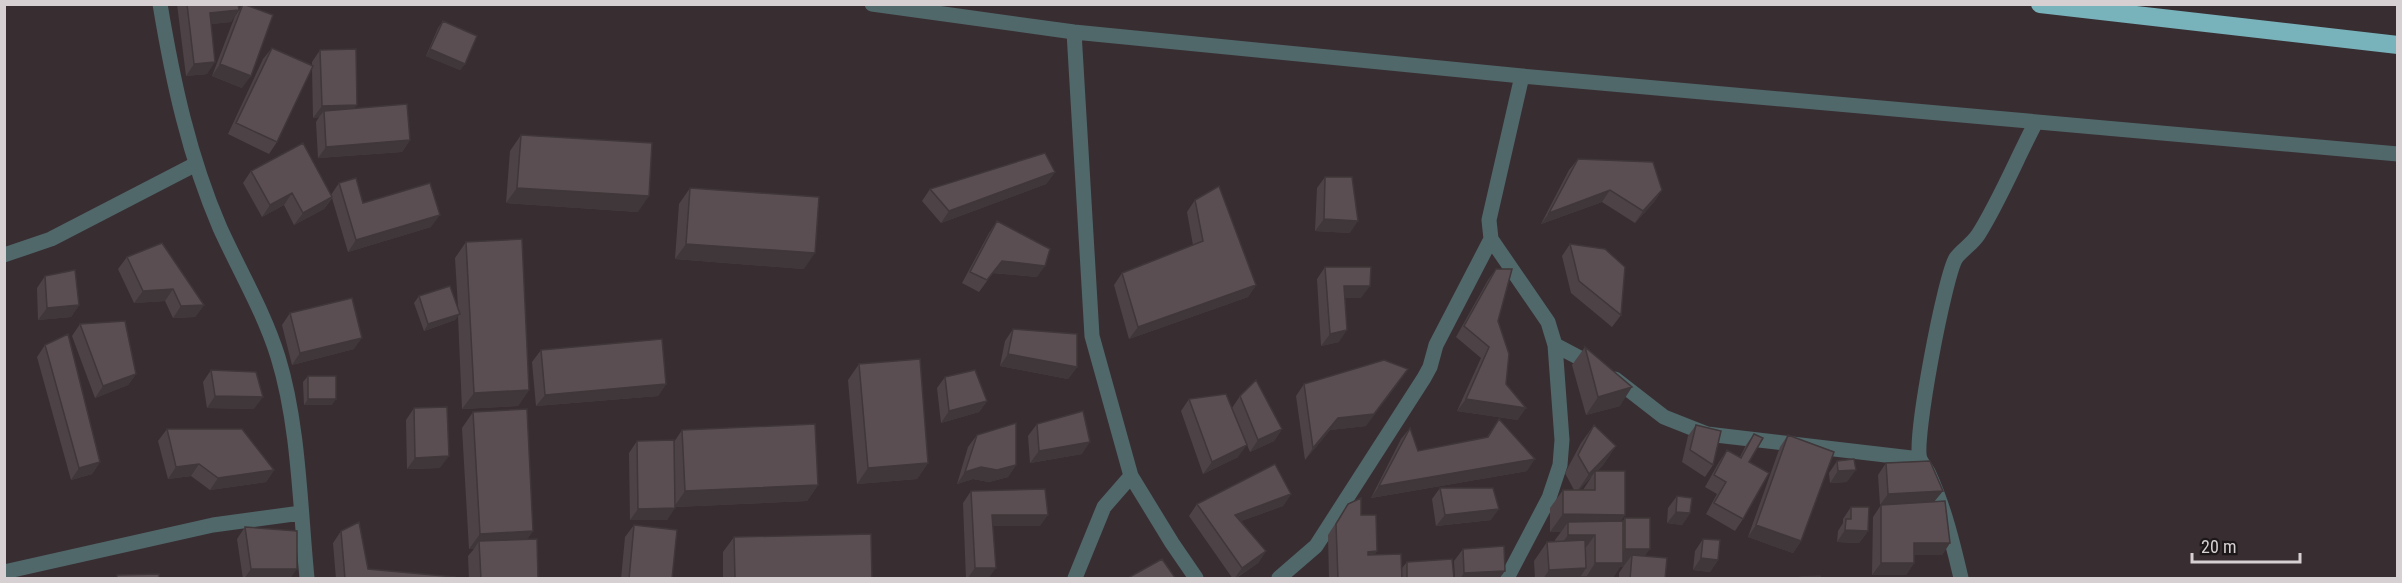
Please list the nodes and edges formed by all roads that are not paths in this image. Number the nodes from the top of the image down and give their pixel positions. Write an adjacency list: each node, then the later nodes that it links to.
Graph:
1 (160, 4): 9 (street)
2 (872, 4): 4 (street)
3 (2040, 4): 5 (highway)
4 (1074, 32): 6 (street); 14 (street)
5 (2397, 45)
6 (1522, 76): 7 (street); 10 (street)
7 (2036, 122): 8 (street); 13 (street)
8 (2397, 154)
9 (196, 164): 11 (street); 15 (street)
10 (1491, 239): 12 (street); 20 (street)
11 (4, 255)
12 (1555, 345): 13 (street); 21 (street)
13 (1920, 459): 22 (street)
14 (1131, 476): 18 (street); 19 (street)
15 (301, 513): 16 (street); 17 (street)
16 (4, 572)
17 (307, 579)
18 (1075, 579)
19 (1196, 579)
20 (1279, 579)
21 (1507, 579)
22 (1960, 579)

